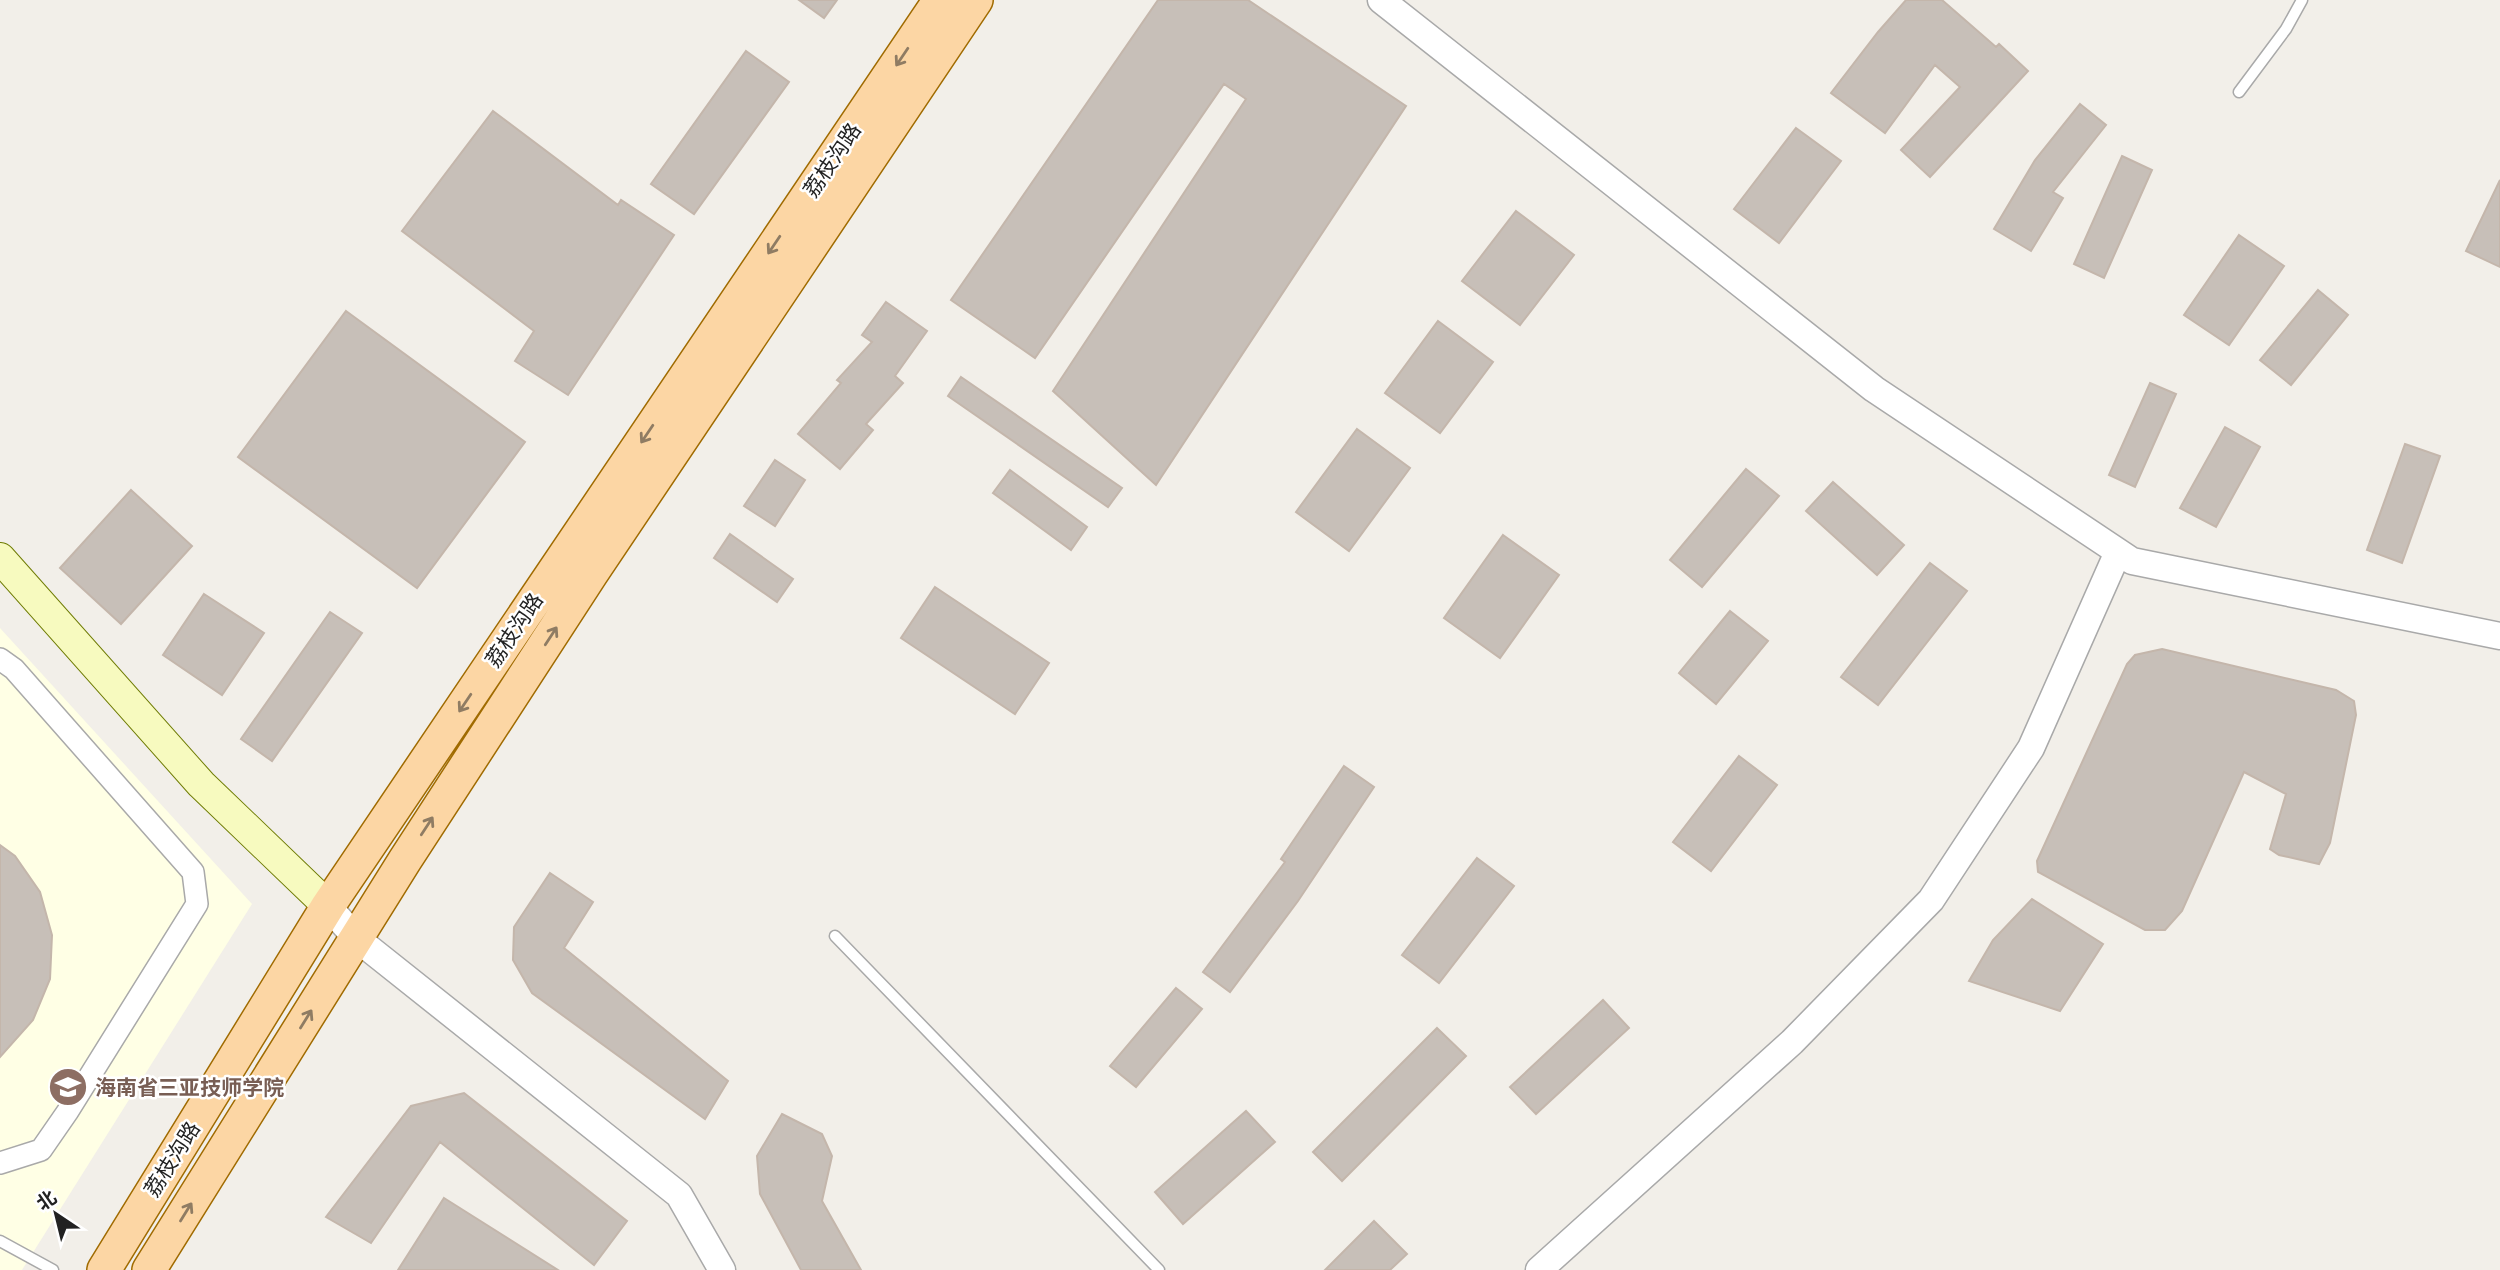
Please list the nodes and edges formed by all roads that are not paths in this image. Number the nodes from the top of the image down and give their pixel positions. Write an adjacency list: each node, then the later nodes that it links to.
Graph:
1 (940, 0): 10 (main road, 荔枝沟路, one-way to 10)
2 (976, 0): 12 (main road, 荔枝沟路, one-way to 2)
3 (1381, 0): 6 (street)
4 (2302, 0): 5 (lane)
5 (2239, 92)
6 (2118, 552): 8 (street); 20 (street)
7 (0, 558): 10 (main road)
8 (2500, 636)
9 (0, 659): 13 (street)
10 (328, 906): 12 (street); 16 (main road, 荔枝沟路)
11 (835, 936): 19 (lane)
12 (356, 938): 17 (main road, 荔枝沟路, one-way to 12); 18 (street)
13 (0, 1163)
14 (0, 1241): 15 (lane)
15 (53, 1270)
16 (104, 1270)
17 (149, 1270)
18 (722, 1270)
19 (1159, 1270)
20 (1539, 1270)

